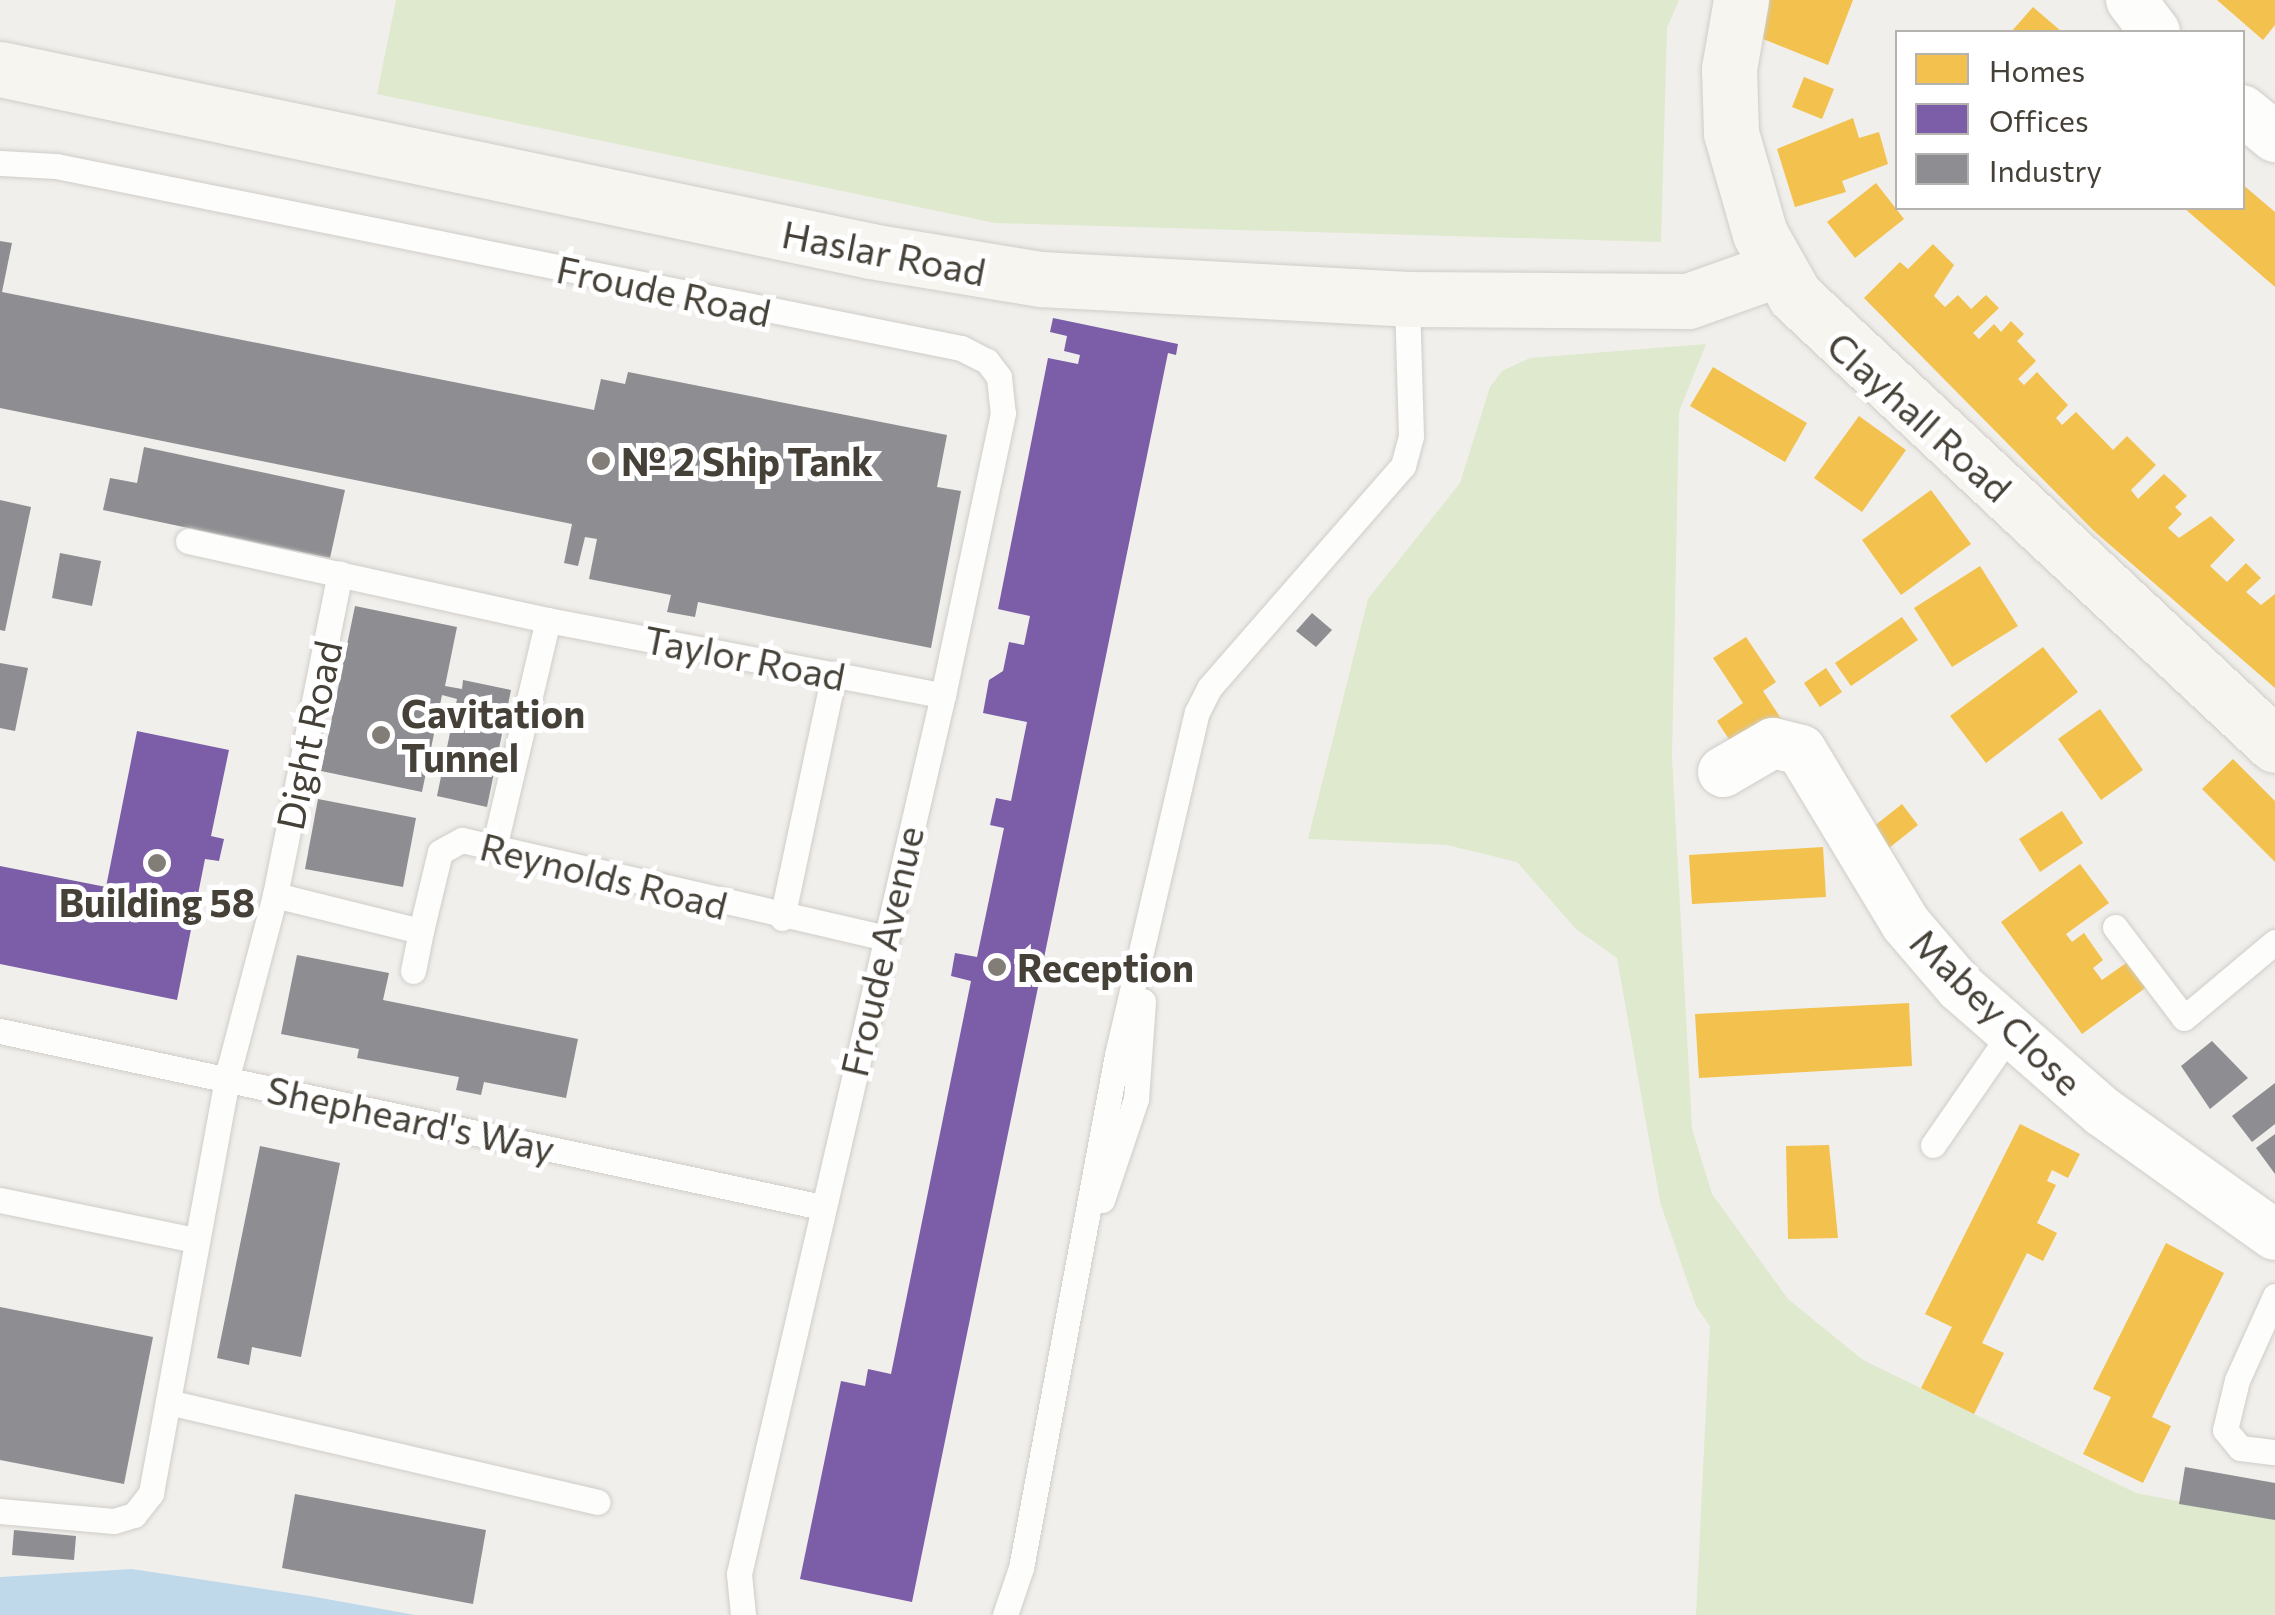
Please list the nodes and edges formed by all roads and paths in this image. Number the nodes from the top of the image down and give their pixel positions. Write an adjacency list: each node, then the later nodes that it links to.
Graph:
1 (1741, 0): 8 (street, Clayhall Road)
2 (2132, 0): 3 (street)
3 (2154, 30)
4 (0, 69): 9 (street, Haslar Road)
5 (2245, 112): 6 (street)
6 (2275, 137)
7 (0, 163): 14 (lane, Froude Road)
8 (1778, 269): 9 (street, Haslar Road); 15 (street, Clayhall Road)
9 (1407, 299): 39 (lane)
10 (188, 540): 11 (lane, Taylor Road)
11 (340, 574): 12 (lane, Taylor Road); 18 (lane, Dight Road)
12 (548, 620): 13 (lane, Taylor Road); 17 (lane)
13 (834, 673): 14 (lane, Taylor Road); 19 (lane)
14 (943, 695): 22 (lane, Froude Avenue)
15 (2275, 745)
16 (1723, 772): 26 (street, Mabey Close)
17 (494, 848): 19 (lane, Reynolds Road); 21 (lane, Reynolds Road)
18 (275, 896): 21 (lane); 27 (lane, Dight Road)
19 (782, 918): 22 (lane, Reynolds Road)
20 (2115, 927): 23 (lane)
21 (421, 931): 24 (lane)
22 (882, 937): 30 (lane, Froude Avenue)
23 (2275, 942)
24 (412, 971)
25 (0, 1031): 27 (lane, Shepheard's Way)
26 (2010, 1034): 28 (lane); 31 (street, Mabey Close)
27 (228, 1077): 30 (lane, Shepheard's Way); 32 (lane, Dight Road)
28 (1933, 1145)
29 (0, 1200): 32 (lane)
30 (822, 1207): 38 (lane, Froude Avenue)
31 (2275, 1235)
32 (195, 1240): 34 (lane, Dight Road)
33 (2275, 1296): 35 (lane)
34 (168, 1402): 36 (lane); 37 (lane, Dight Road)
35 (2275, 1452)
36 (598, 1502)
37 (0, 1511)
38 (743, 1615)
39 (1005, 1615)

